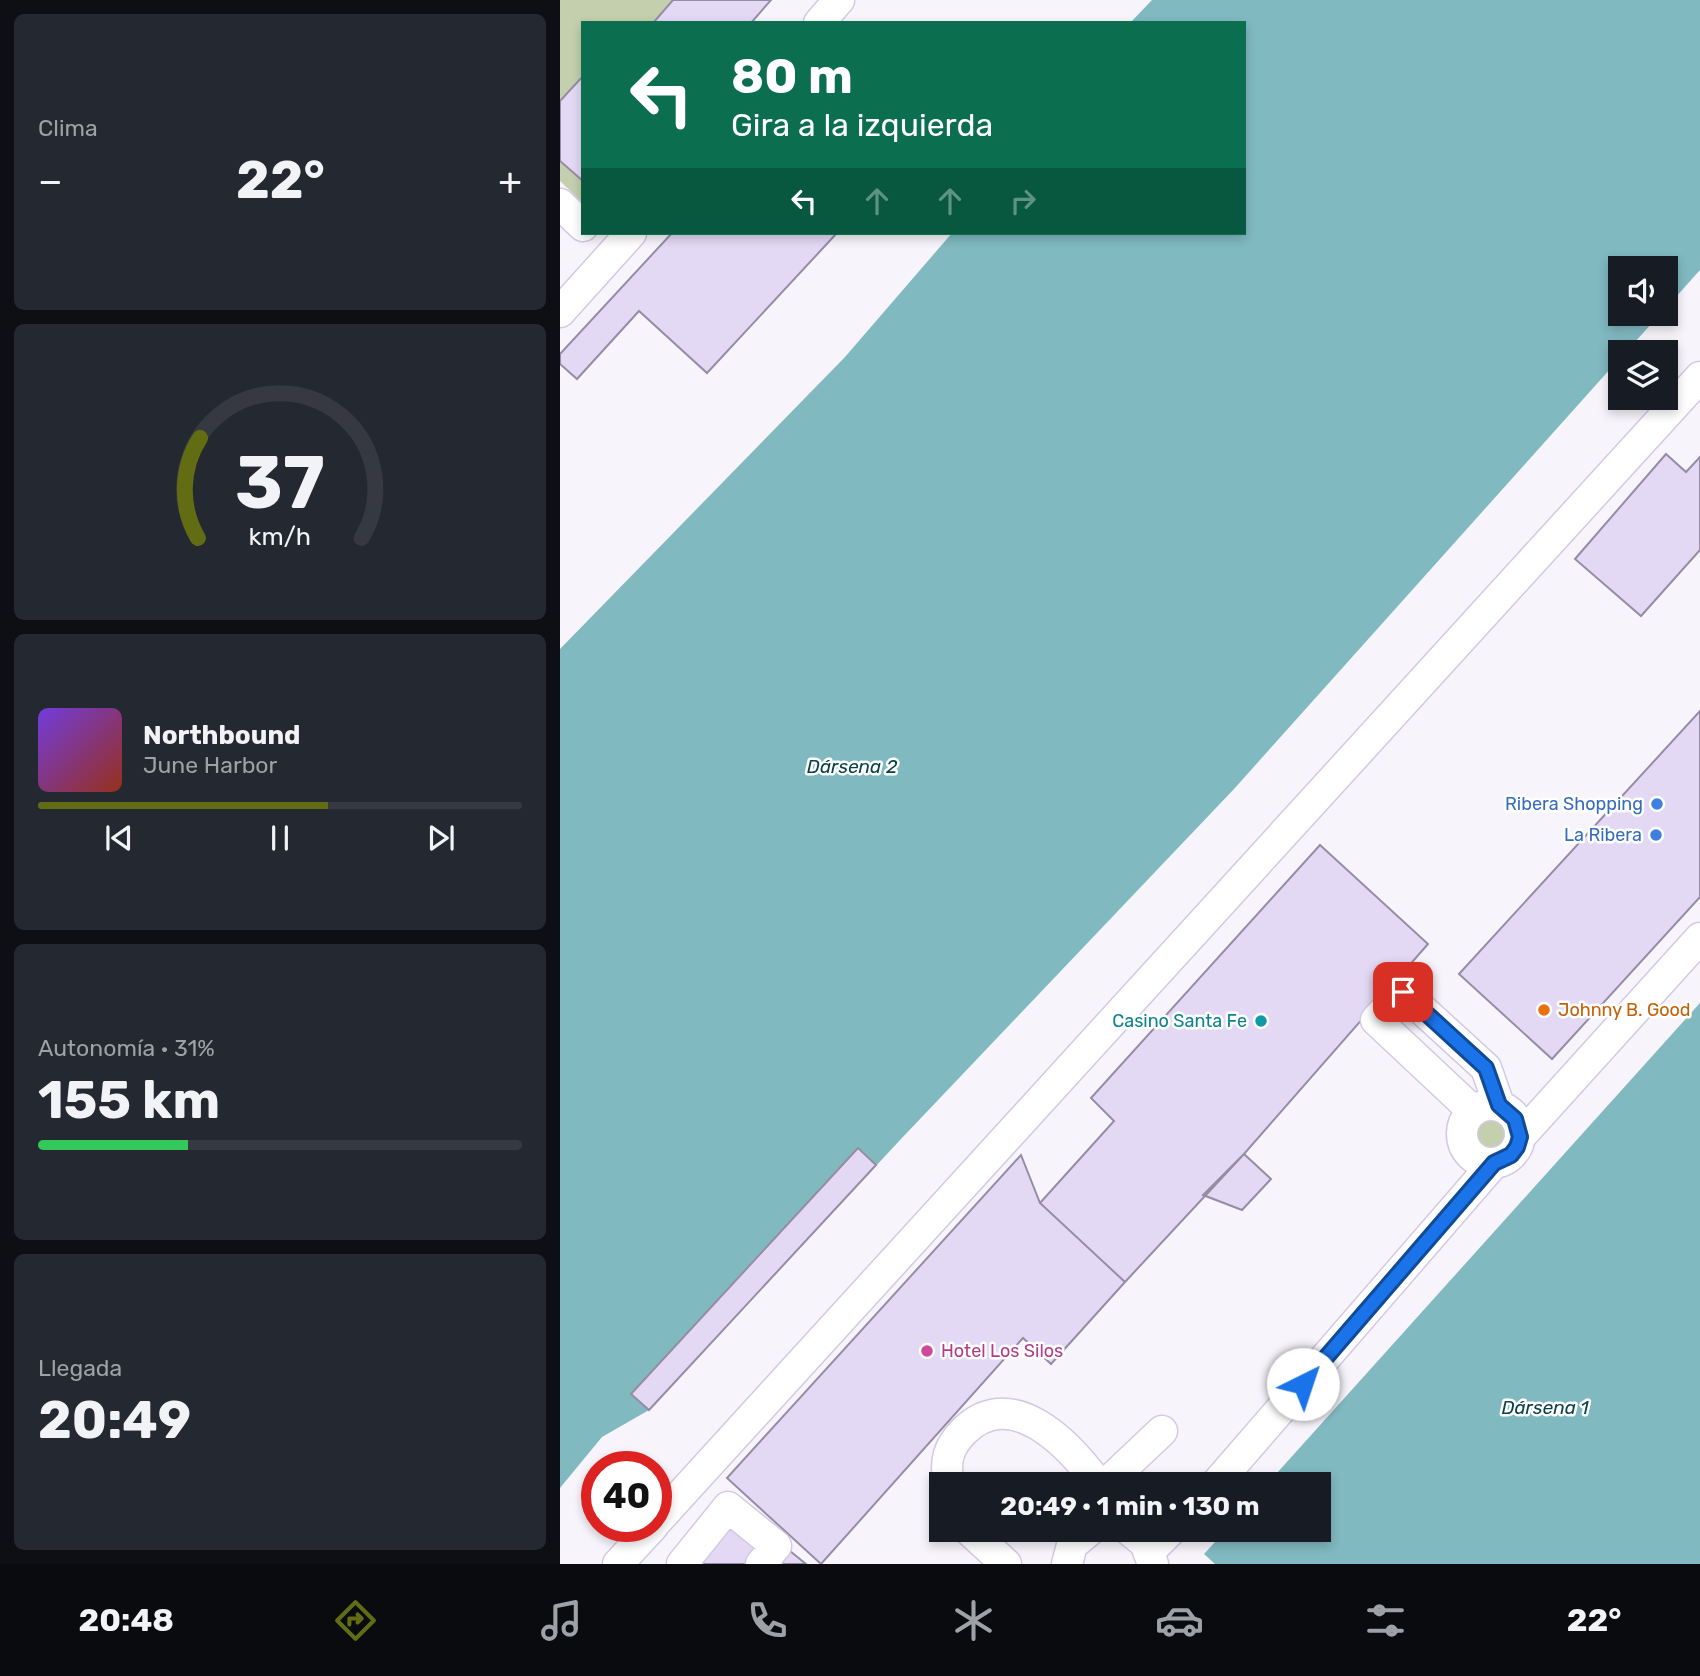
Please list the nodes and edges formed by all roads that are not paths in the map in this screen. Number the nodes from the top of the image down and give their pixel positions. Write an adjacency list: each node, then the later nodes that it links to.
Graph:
1 (839, 0): 2 (street)
2 (821, 21)
3 (560, 204): 4 (street)
4 (581, 224)
5 (597, 235): 6 (street)
6 (622, 243): 7 (street)
7 (560, 312)
8 (1700, 377): 17 (street)
9 (1700, 939): 10 (street)
10 (1520, 1137): 11 (street); 11 (street)
11 (1494, 1163): 16 (street)
12 (1162, 1431): 15 (street)
13 (947, 1472): 14 (street)
14 (1088, 1472)
15 (1118, 1472)
16 (1226, 1472)
17 (672, 1505)
18 (638, 1542): 24 (street)
19 (982, 1542): 27 (street)
20 (1076, 1542): 28 (street)
21 (1142, 1542): 23 (street)
22 (1162, 1542): 23 (street)
23 (1151, 1558)
24 (618, 1564)
25 (682, 1564): 26 (street)
26 (761, 1564)
27 (1006, 1564)
28 (1066, 1564)

